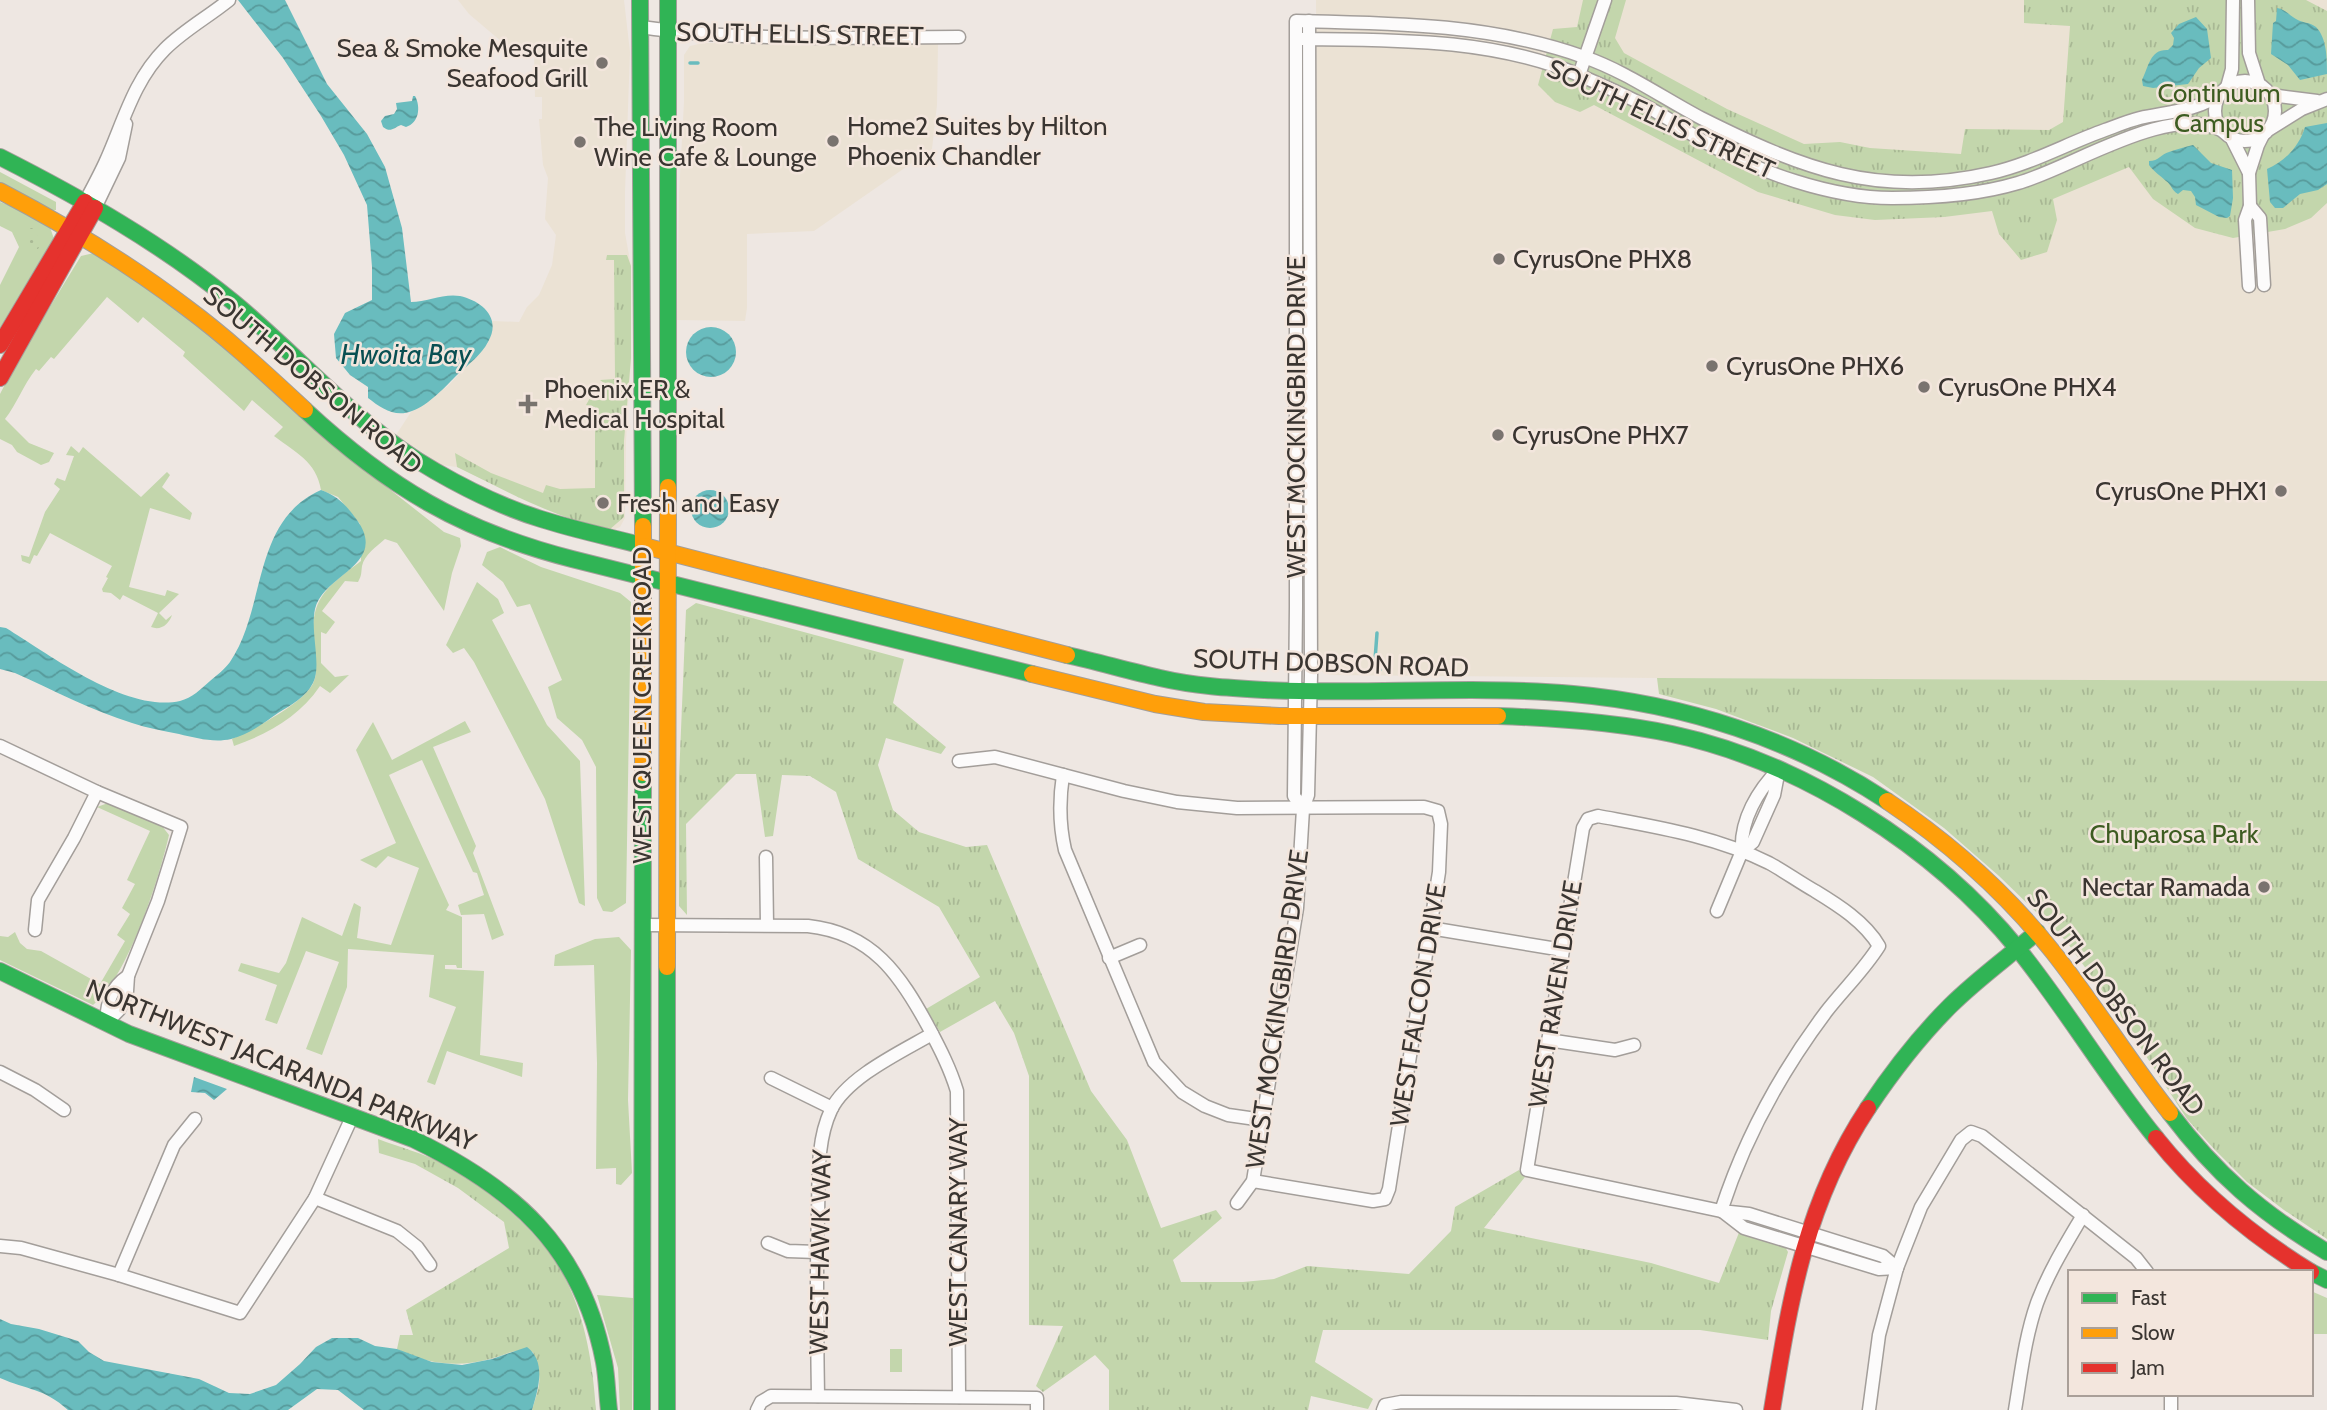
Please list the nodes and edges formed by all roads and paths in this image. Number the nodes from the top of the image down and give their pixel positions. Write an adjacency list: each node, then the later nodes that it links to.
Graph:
1 (640, 0): 8 (main road, WEST QUEEN CREEK ROAD)
2 (668, 0): 9 (main road, WEST QUEEN CREEK ROAD)
3 (1605, 0): 12 (street)
4 (2233, 0): 15 (street)
5 (2248, 0): 14 (street)
6 (228, 1): 25 (street)
7 (1302, 21): 11 (street, WEST MOCKINGBIRD DRIVE); 12 (street, SOUTH ELLIS STREET)
8 (640, 27): 9 (street, SOUTH ELLIS STREET); 33 (main road, WEST QUEEN CREEK ROAD)
9 (668, 31): 10 (street, SOUTH ELLIS STREET); 34 (main road, WEST QUEEN CREEK ROAD)
10 (960, 37)
11 (1302, 39): 13 (street, SOUTH ELLIS STREET); 29 (street, WEST MOCKINGBIRD DRIVE); 30 (street, WEST MOCKINGBIRD DRIVE)
12 (1585, 57): 13 (street); 15 (street, SOUTH ELLIS STREET)
13 (1578, 75): 19 (street, SOUTH ELLIS STREET)
14 (2259, 84): 15 (street); 16 (street)
15 (2224, 90): 19 (street)
16 (2271, 95): 17 (street); 18 (street)
17 (2324, 100): 18 (street)
18 (2265, 133): 19 (street); 22 (street)
19 (2227, 134): 22 (street)
20 (0, 157): 25 (main road, SOUTH DOBSON ROAD)
21 (0, 168): 25 (main road)
22 (2249, 173): 24 (street)
23 (0, 191): 26 (main road, SOUTH DOBSON ROAD)
24 (2250, 205): 27 (street); 28 (street)
25 (87, 206): 26 (main road); 33 (main road, SOUTH DOBSON ROAD)
26 (75, 231): 31 (main road); 32 (main road); 35 (main road, SOUTH DOBSON ROAD)
27 (2264, 285)
28 (2249, 286)
29 (1296, 329): 30 (street); 37 (street, WEST MOCKINGBIRD DRIVE)
30 (1310, 329): 37 (street, WEST MOCKINGBIRD DRIVE)
31 (0, 345)
32 (0, 378)
33 (642, 546): 34 (main road, SOUTH DOBSON ROAD); 35 (main road, WEST QUEEN CREEK ROAD)
34 (666, 553): 36 (main road, WEST QUEEN CREEK ROAD); 37 (main road, SOUTH DOBSON ROAD)
35 (643, 577): 36 (main road, SOUTH DOBSON ROAD); 48 (main road, WEST QUEEN CREEK ROAD)
36 (667, 583): 38 (main road, SOUTH DOBSON ROAD); 49 (main road, WEST QUEEN CREEK ROAD)
37 (1303, 691): 38 (street, WEST MOCKINGBIRD DRIVE); 53 (main road, SOUTH DOBSON ROAD)
38 (1301, 716): 41 (main road, SOUTH DOBSON ROAD); 44 (street, WEST MOCKINGBIRD DRIVE)
39 (0, 746): 43 (street)
40 (959, 761): 42 (street)
41 (1779, 768): 45 (street); 55 (main road, SOUTH DOBSON ROAD)
42 (1062, 775): 44 (street); 57 (street)
43 (97, 792): 52 (street); 59 (street)
44 (1303, 809): 51 (street, WEST FALCON DRIVE); 69 (street, WEST MOCKINGBIRD DRIVE)
45 (1742, 851): 47 (street); 56 (street, WEST RAVEN DRIVE); 74 (street)
46 (766, 857): 50 (street)
47 (1717, 911)
48 (643, 925): 49 (street, WEST CANARY WAY); 71 (main road, WEST QUEEN CREEK ROAD)
49 (667, 925): 50 (street, WEST CANARY WAY); 86 (main road, WEST QUEEN CREEK ROAD)
50 (767, 925): 60 (street, WEST CANARY WAY)
51 (1430, 928): 56 (street); 70 (street, WEST FALCON DRIVE)
52 (35, 930)
53 (2037, 932): 55 (main road); 80 (main road, SOUTH DOBSON ROAD)
54 (1140, 945): 57 (street)
55 (2018, 949): 76 (main road); 84 (main road, SOUTH DOBSON ROAD)
56 (1563, 950): 61 (street, WEST RAVEN DRIVE)
57 (1110, 958): 69 (street)
58 (0, 971): 59 (main road, NORTHWEST JACARANDA PARKWAY)
59 (106, 1023): 67 (main road, NORTHWEST JACARANDA PARKWAY)
60 (932, 1034): 65 (street, WEST HAWK WAY); 88 (street, WEST CANARY WAY)
61 (1548, 1040): 62 (street); 74 (street, WEST RAVEN DRIVE)
62 (1634, 1045)
63 (0, 1072): 66 (street)
64 (771, 1078): 65 (street)
65 (832, 1108): 79 (street, WEST HAWK WAY)
66 (64, 1110)
67 (352, 1117): 72 (street); 95 (main road, NORTHWEST JACARANDA PARKWAY)
68 (195, 1119): 85 (street)
69 (1262, 1120): 70 (street, WEST MOCKINGBIRD DRIVE)
70 (1253, 1181): 73 (street, WEST MOCKINGBIRD DRIVE)
71 (642, 1194): 86 (main road); 96 (main road, WEST QUEEN CREEK ROAD)
72 (315, 1198): 81 (street); 85 (street)
73 (1237, 1203)
74 (1721, 1211): 76 (street)
75 (2082, 1215): 82 (street); 83 (street); 101 (street)
76 (1806, 1240): 82 (street); 99 (main road)
77 (768, 1242): 79 (street)
78 (0, 1246): 85 (street)
79 (817, 1252): 87 (street, WEST HAWK WAY)
80 (2327, 1252)
81 (430, 1265)
82 (1897, 1268): 100 (street)
83 (2145, 1270)
84 (2308, 1270)
85 (119, 1275)
86 (667, 1286): 97 (main road, WEST QUEEN CREEK ROAD)
87 (818, 1396): 89 (street); 91 (street)
88 (959, 1397): 89 (street); 90 (street)
89 (899, 1404)
90 (1037, 1404)
91 (759, 1406)
92 (1529, 1406): 93 (street); 94 (street)
93 (1676, 1407): 98 (street)
94 (1384, 1408)
95 (609, 1410)
96 (642, 1410)
97 (667, 1410)
98 (1736, 1410)
99 (1772, 1410)
100 (1869, 1410)
101 (2015, 1410)

